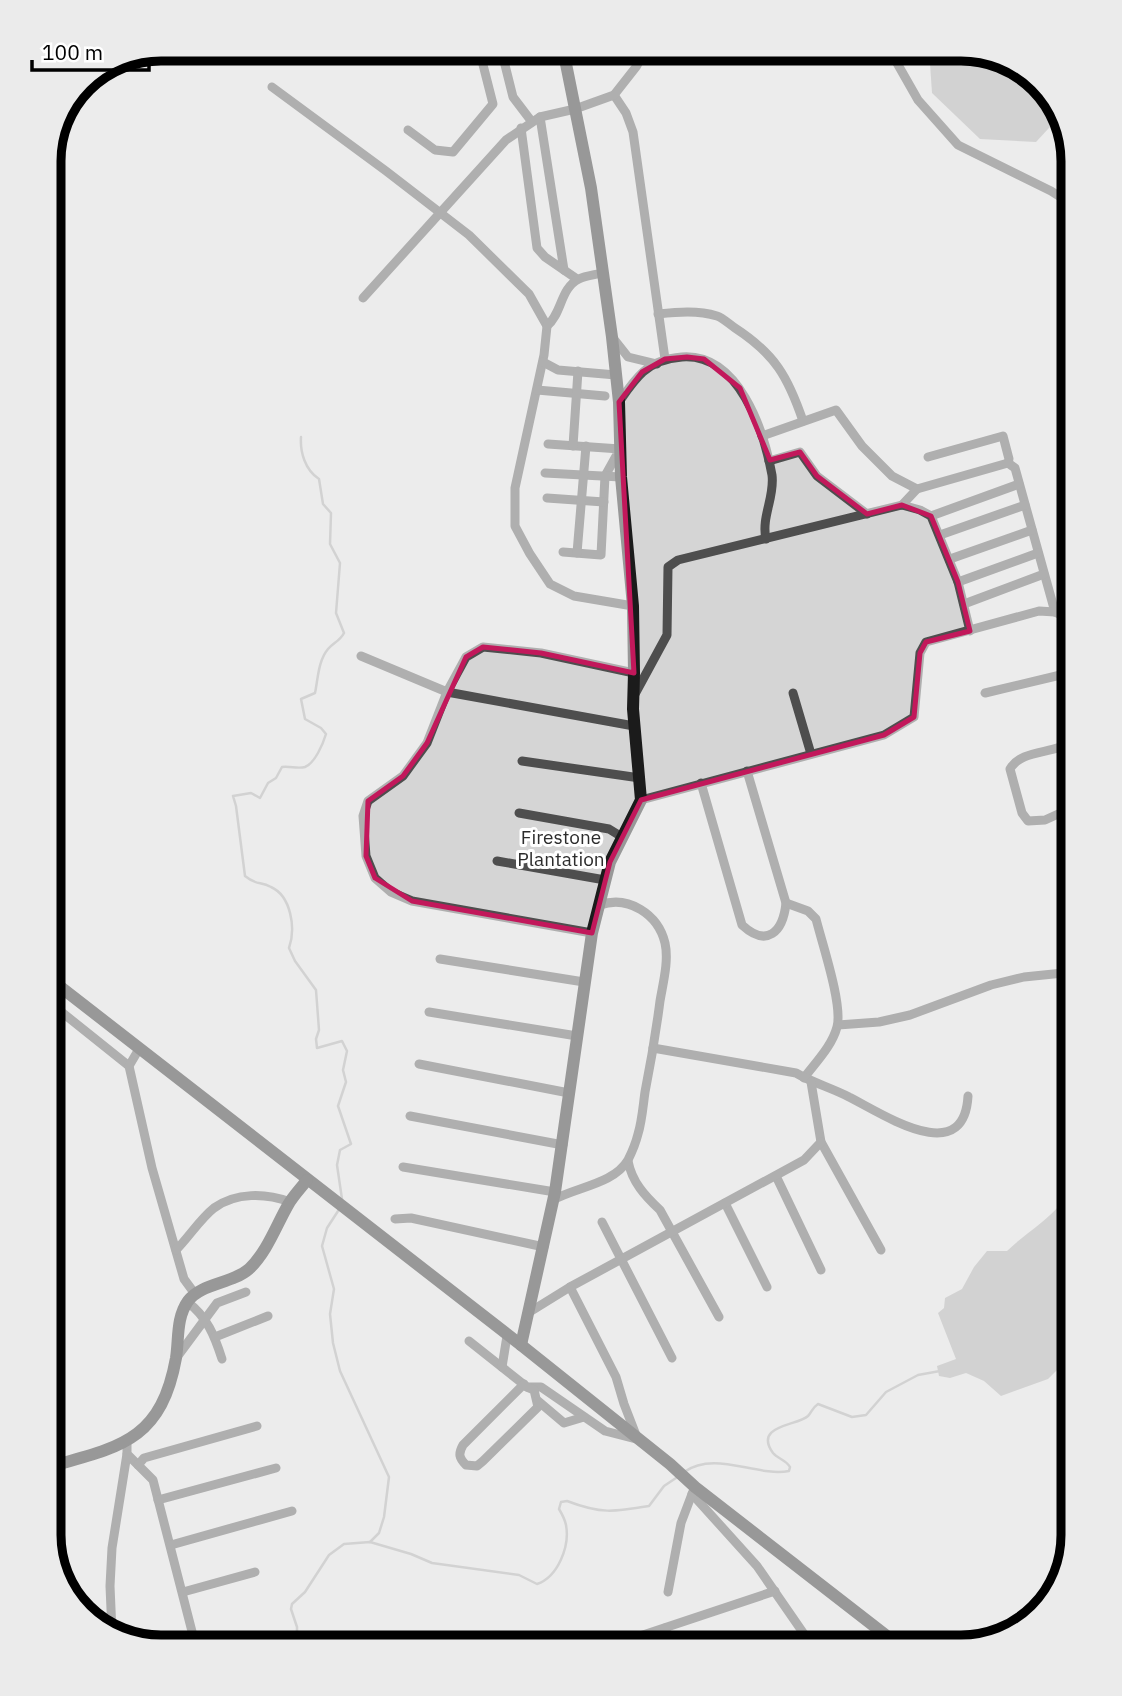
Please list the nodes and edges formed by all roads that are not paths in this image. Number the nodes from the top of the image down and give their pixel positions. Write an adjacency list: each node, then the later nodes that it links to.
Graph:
1 (482, 61): 11 (street)
2 (504, 61): 9 (street)
3 (565, 61): 8 (street)
4 (636, 61): 7 (street)
5 (896, 61): 12 (street)
6 (272, 87): 13 (street)
7 (614, 95): 8 (street); 18 (street)
8 (575, 109): 9 (street); 15 (street)
9 (536, 120): 10 (street); 14 (street)
10 (521, 128): 13 (street); 14 (street)
11 (408, 130)
12 (1061, 197)
13 (441, 213): 17 (street); 19 (street)
14 (564, 270): 16 (street)
15 (602, 273): 16 (street); 20 (street)
16 (577, 279): 19 (street)
17 (363, 298)
18 (657, 314): 21 (street); 29 (street)
19 (547, 326): 22 (street)
20 (612, 337): 21 (street); 24 (street)
21 (661, 361): 28 (street); 30 (street)
22 (543, 362): 23 (street); 25 (street)
23 (578, 371): 24 (street); 26 (street)
24 (616, 375): 28 (street)
25 (537, 390): 26 (street); 61 (street)
26 (577, 395): 27 (street); 32 (street)
27 (605, 396)
28 (619, 402): 34 (street)
29 (803, 421): 30 (street); 43 (street)
30 (762, 436): 36 (street)
31 (548, 444): 32 (street)
32 (573, 446): 33 (street)
33 (586, 446): 34 (street); 39 (street)
34 (620, 449): 40 (street); 41 (street)
35 (928, 457): 37 (street)
36 (769, 461): 49 (street); 53 (street)
37 (1008, 463): 42 (street); 43 (street)
38 (545, 473): 39 (street)
39 (583, 475): 40 (street); 45 (street)
40 (606, 476): 41 (street); 46 (street)
41 (621, 477): 61 (street)
42 (1020, 484): 48 (street); 50 (street)
43 (917, 489): 47 (street)
44 (547, 498): 45 (street)
45 (581, 500): 46 (street); 55 (street)
46 (604, 502): 55 (street)
47 (902, 505): 49 (street); 50 (street)
48 (1025, 505): 51 (street); 52 (street)
49 (867, 514): 53 (street)
50 (931, 516): 52 (street)
51 (1032, 530): 56 (street); 57 (street)
52 (940, 535): 57 (street)
53 (766, 538): 71 (street)
54 (563, 552): 55 (street)
55 (577, 553)
56 (1038, 553): 58 (street); 59 (street)
57 (950, 559): 59 (street)
58 (1044, 574): 60 (street); 62 (street)
59 (958, 582): 60 (street)
60 (964, 604): 64 (street)
61 (633, 606): 66 (street)
62 (1055, 612): 63 (street); 64 (street)
63 (1061, 615)
64 (970, 631): 74 (street)
65 (361, 656): 68 (street)
66 (634, 673): 68 (street); 71 (street)
67 (1061, 674): 70 (street)
68 (447, 692): 72 (street); 87 (street)
69 (793, 693): 74 (street)
70 (985, 693)
71 (634, 696): 72 (street)
72 (634, 726): 77 (street)
73 (1061, 747): 81 (street)
74 (811, 754): 76 (street)
75 (522, 761): 77 (street)
76 (747, 771): 78 (street); 85 (street)
77 (640, 778): 79 (street)
78 (701, 783): 79 (street); 85 (street)
79 (641, 800): 82 (street)
80 (519, 813): 82 (street)
81 (1061, 813)
82 (622, 837): 84 (street)
83 (496, 861): 84 (street)
84 (606, 880): 86 (street)
85 (786, 903): 94 (street)
86 (600, 905): 87 (street); 96 (street)
87 (592, 933): 90 (street)
88 (440, 959): 90 (street)
89 (1061, 973): 94 (street)
90 (584, 982): 95 (street)
91 (61, 987): 97 (street)
92 (61, 1012): 99 (street)
93 (429, 1012): 95 (street)
94 (838, 1025): 100 (street)
95 (577, 1036): 101 (street)
96 (653, 1048): 100 (street); 106 (street)
97 (139, 1049): 99 (street); 109 (street)
98 (419, 1064): 101 (street)
99 (129, 1066): 117 (street)
100 (808, 1080): 102 (street); 104 (street)
101 (569, 1093): 105 (street)
102 (968, 1096)
103 (410, 1116): 105 (street)
104 (821, 1142): 108 (street); 118 (street)
105 (563, 1145): 110 (street)
106 (628, 1161): 110 (street); 115 (street)
107 (403, 1167): 110 (street)
108 (776, 1176): 112 (street); 120 (street)
109 (307, 1180): 111 (street); 129 (street)
110 (554, 1196): 116 (street)
111 (290, 1202): 117 (street); 124 (street)
112 (725, 1203): 115 (street); 122 (street)
113 (395, 1219): 116 (street)
114 (603, 1222): 119 (street)
115 (673, 1231): 119 (street); 128 (street)
116 (544, 1247): 125 (street)
117 (176, 1250): 124 (street)
118 (881, 1250)
119 (620, 1260): 121 (street); 134 (street)
120 (821, 1270)
121 (570, 1287): 125 (street); 141 (street)
122 (768, 1287)
123 (246, 1292): 127 (street)
124 (191, 1298): 127 (street); 133 (street)
125 (528, 1313): 132 (street)
126 (268, 1316): 130 (street)
127 (204, 1318): 130 (street); 133 (street)
128 (719, 1318)
129 (507, 1336): 132 (street); 136 (street)
130 (215, 1337): 135 (street)
131 (469, 1341): 136 (street)
132 (521, 1345): 141 (street)
133 (176, 1358): 142 (street)
134 (672, 1358)
135 (222, 1359)
136 (502, 1367): 137 (street)
137 (526, 1386): 138 (street); 138 (street); 139 (street)
138 (538, 1401): 139 (street)
139 (584, 1417): 141 (street)
140 (257, 1426): 144 (street)
141 (638, 1439): 146 (street)
142 (127, 1448): 143 (street); 144 (street); 154 (street)
143 (61, 1464)
144 (138, 1465): 147 (street)
145 (276, 1468): 147 (street)
146 (690, 1485): 151 (street); 153 (street); 160 (street)
147 (158, 1500): 149 (street)
148 (292, 1511): 149 (street)
149 (171, 1545): 152 (street)
150 (255, 1572): 152 (street)
151 (775, 1591): 155 (street); 159 (street)
152 (183, 1592): 156 (street)
153 (668, 1592)
154 (111, 1621)
155 (665, 1628): 157 (street); 158 (street)
156 (193, 1635)
157 (644, 1635)
158 (667, 1635)
159 (805, 1635)
160 (885, 1635)

